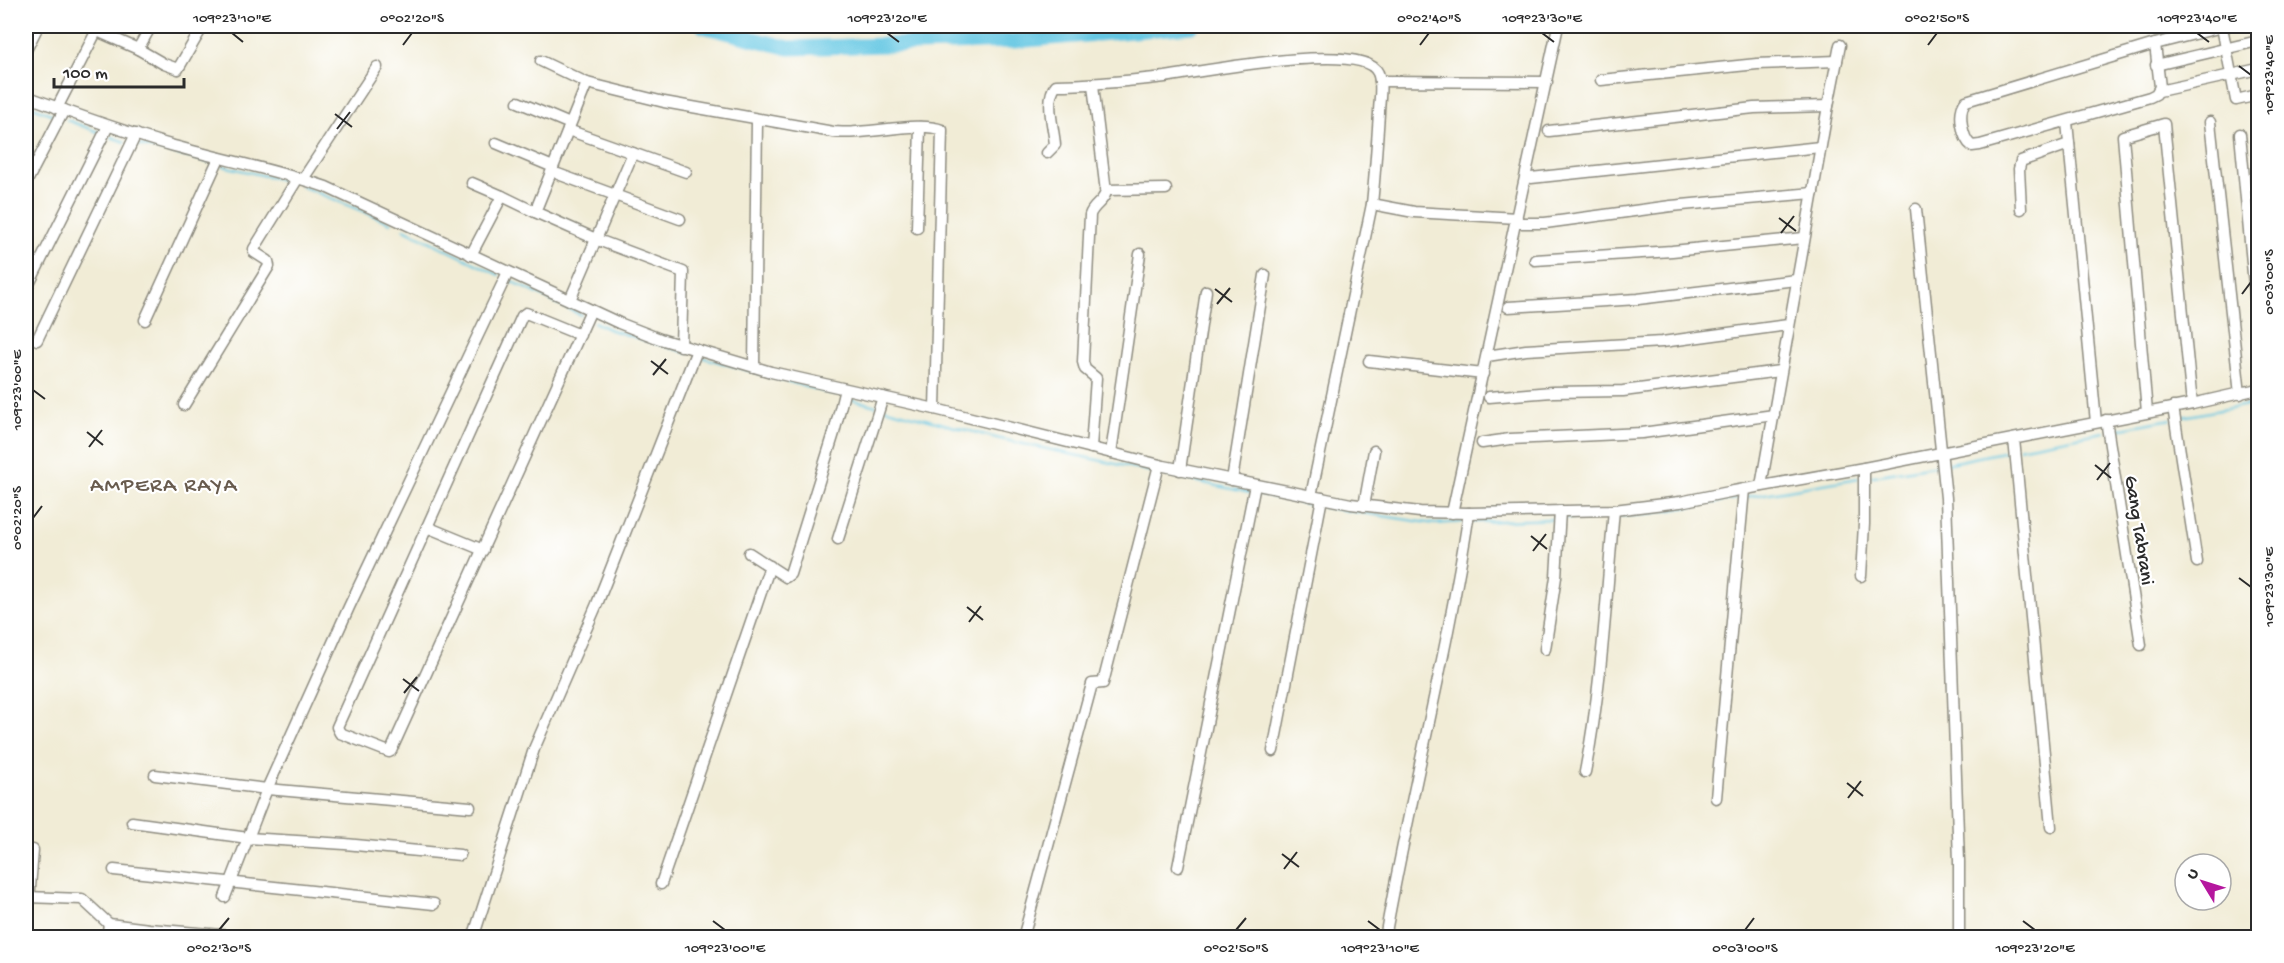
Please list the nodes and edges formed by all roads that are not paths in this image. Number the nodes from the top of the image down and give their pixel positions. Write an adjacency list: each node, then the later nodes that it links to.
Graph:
1 (38, 26): 12 (street)
2 (151, 26): 10 (street)
3 (203, 26): 10 (street)
4 (1558, 26): 21 (street)
5 (2225, 26): 9 (street); 11 (street)
6 (98, 28): 10 (street); 29 (street)
7 (2259, 41): 11 (street)
8 (1840, 45): 14 (street)
9 (2155, 45): 15 (street); 31 (street)
10 (138, 49)
11 (2226, 49): 15 (street); 18 (street)
12 (26, 50)
13 (541, 61): 22 (street)
14 (1837, 61): 19 (street); 28 (street)
15 (2156, 65): 24 (street)
16 (377, 67): 48 (street)
17 (2259, 69): 18 (street)
18 (2232, 76): 24 (street); 25 (street)
19 (1601, 80)
20 (1380, 81): 21 (street); 23 (street); 56 (street)
21 (1547, 82): 61 (street)
22 (592, 84): 30 (street); 34 (street)
23 (1093, 85): 43 (street); 52 (street)
24 (2159, 91): 31 (street)
25 (2259, 95)
26 (26, 96): 29 (street)
27 (518, 102): 34 (street)
28 (1827, 106): 36 (street); 41 (street)
29 (60, 109): 33 (street); 49 (street)
30 (757, 120): 35 (street); 85 (street)
31 (2067, 122): 40 (street, Gang Tabrani)
32 (2210, 122): 90 (street)
33 (108, 126): 37 (street); 71 (street)
34 (569, 127): 42 (street); 45 (street)
35 (920, 127): 62 (street); 95 (street)
36 (1549, 132)
37 (136, 134): 44 (street); 80 (street)
38 (2240, 134): 78 (street)
39 (496, 143): 45 (street)
40 (2070, 144): 58 (street); 99 (street, Gang Tabrani)
41 (1820, 147): 47 (street); 53 (street)
42 (633, 153): 46 (street); 55 (street)
43 (1047, 153)
44 (219, 158): 48 (street); 76 (street)
45 (555, 171): 55 (street); 59 (street)
46 (686, 172)
47 (1531, 178)
48 (300, 179): 66 (street); 94 (street)
49 (26, 183)
50 (472, 183): 54 (street)
51 (1166, 189): 52 (street)
52 (1106, 190): 102 (street)
53 (1814, 193): 61 (street); 63 (street)
54 (502, 196): 59 (street); 66 (street)
55 (615, 196): 60 (street); 64 (street)
56 (1372, 204): 61 (street); 113 (street)
57 (1916, 209): 105 (street)
58 (2021, 209)
59 (535, 212): 64 (street)
60 (680, 219)
61 (1516, 221): 83 (street)
62 (917, 228)
63 (1804, 238): 67 (street); 70 (street)
64 (598, 240): 73 (street); 81 (street)
65 (1140, 254): 104 (street)
66 (471, 255): 68 (street)
67 (1534, 260)
68 (508, 272): 73 (street); 131 (street)
69 (1265, 275): 109 (street)
70 (1796, 280): 74 (street); 77 (street)
71 (26, 290)
72 (1206, 291): 108 (street)
73 (570, 300): 75 (street)
74 (1508, 308)
75 (591, 310): 79 (street); 81 (street)
76 (145, 320)
77 (1788, 325): 83 (street); 86 (street)
78 (2259, 328)
79 (579, 335): 119 (street); 121 (street)
80 (37, 340)
81 (681, 346): 82 (street)
82 (697, 350): 85 (street); 153 (street)
83 (1487, 356): 87 (street)
84 (1369, 361): 87 (street)
85 (754, 367): 89 (street)
86 (1780, 371): 92 (street); 98 (street)
87 (1483, 374): 117 (street)
88 (2259, 388): 90 (street)
89 (845, 389): 91 (street); 124 (street)
90 (2240, 394): 93 (street)
91 (882, 397): 95 (street); 120 (street)
92 (1489, 397)
93 (2192, 404): 96 (street); 97 (street)
94 (184, 405)
95 (935, 409): 102 (street)
96 (2147, 412): 97 (street); 99 (street)
97 (2174, 414): 123 (street)
98 (1774, 415): 100 (street); 111 (street)
99 (2104, 425): 101 (street); 126 (street, Gang Tabrani)
100 (1482, 443)
101 (2014, 444): 105 (street); 135 (street)
102 (1092, 448): 104 (street)
103 (1374, 451): 114 (street)
104 (1111, 453): 106 (street)
105 (1943, 459): 107 (street); 156 (street)
106 (1159, 465): 108 (street); 154 (street)
107 (1864, 468): 111 (street); 125 (street)
108 (1180, 470): 109 (street)
109 (1232, 480): 110 (street)
110 (1255, 485): 113 (street); 139 (street)
111 (1761, 486): 112 (street)
112 (1744, 489): 115 (street); 132 (street)
113 (1316, 497): 114 (street); 128 (street)
114 (1364, 506): 117 (street)
115 (1614, 510): 116 (street); 129 (street)
116 (1560, 511): 118 (street); 127 (street)
117 (1452, 513): 118 (street)
118 (1469, 513): 155 (street)
119 (427, 526): 121 (street); 121 (street)
120 (838, 539)
121 (483, 550)
122 (749, 553): 124 (street)
123 (2197, 562)
124 (770, 566): 142 (street)
125 (1861, 576)
126 (2141, 645)
127 (1545, 649)
128 (1273, 751)
129 (1585, 772)
130 (156, 775): 131 (street)
131 (267, 789): 133 (street); 136 (street)
132 (1716, 798)
133 (470, 807)
134 (132, 822): 136 (street)
135 (2051, 827)
136 (248, 838): 138 (street); 141 (street)
137 (33, 850): 143 (street)
138 (460, 855)
139 (1178, 867)
140 (114, 870): 141 (street)
141 (230, 883): 144 (street); 145 (street)
142 (661, 884)
143 (27, 897): 146 (street); 150 (street)
144 (225, 897)
145 (434, 904)
146 (109, 924): 147 (street); 151 (street)
147 (148, 933): 148 (street)
148 (196, 935): 149 (street)
149 (239, 937): 152 (street)
150 (26, 938)
151 (107, 938)
152 (259, 938)
153 (473, 938)
154 (1023, 938)
155 (1385, 938)
156 (1959, 938)

